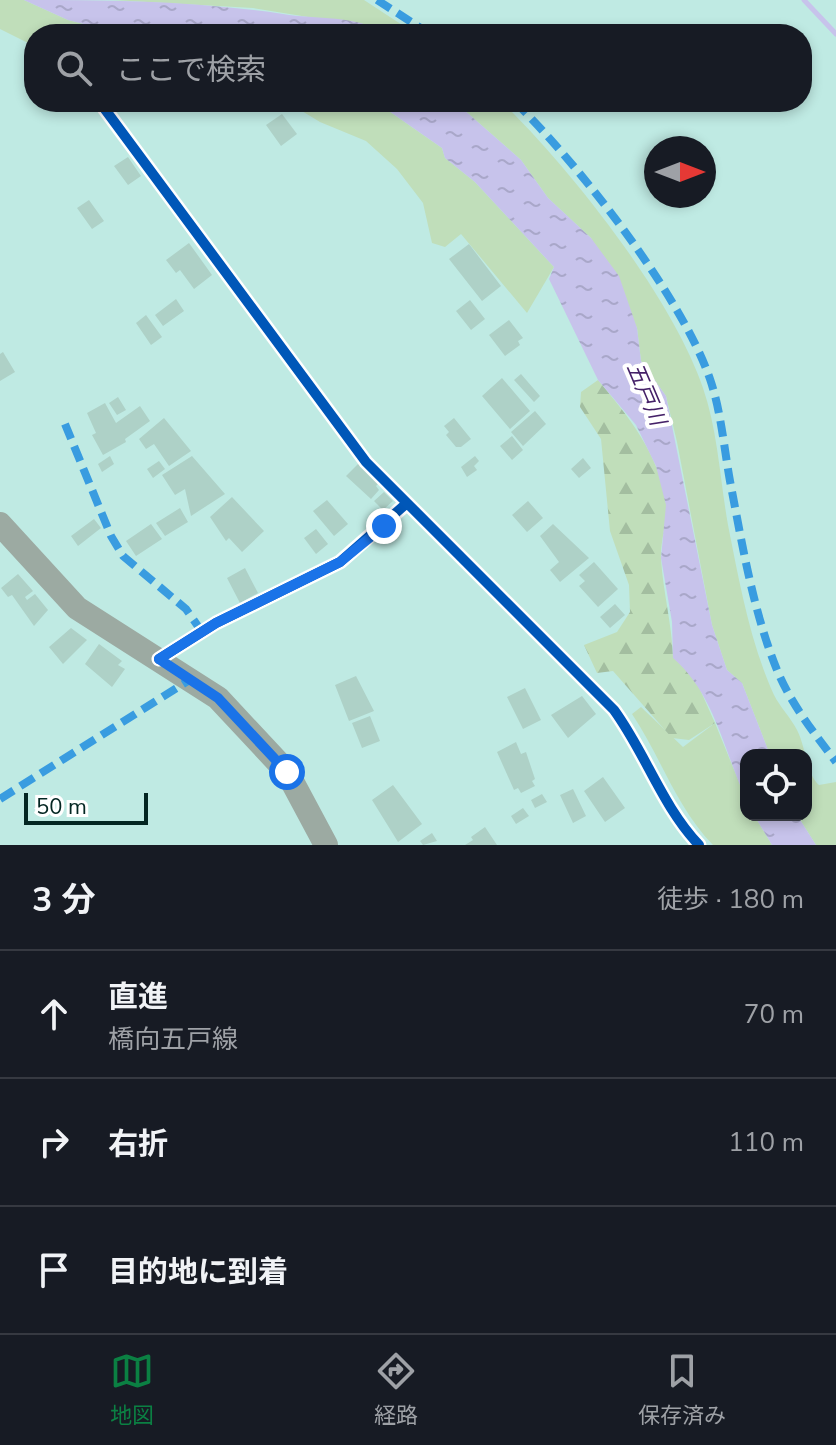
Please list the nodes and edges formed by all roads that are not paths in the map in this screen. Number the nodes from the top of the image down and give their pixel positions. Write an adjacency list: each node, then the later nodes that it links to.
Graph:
1 (107, 112): 2 (street)
2 (407, 503): 4 (street); 6 (street)
3 (0, 524): 4 (main road)
4 (159, 659): 5 (main road)
5 (326, 845)
6 (699, 845)

